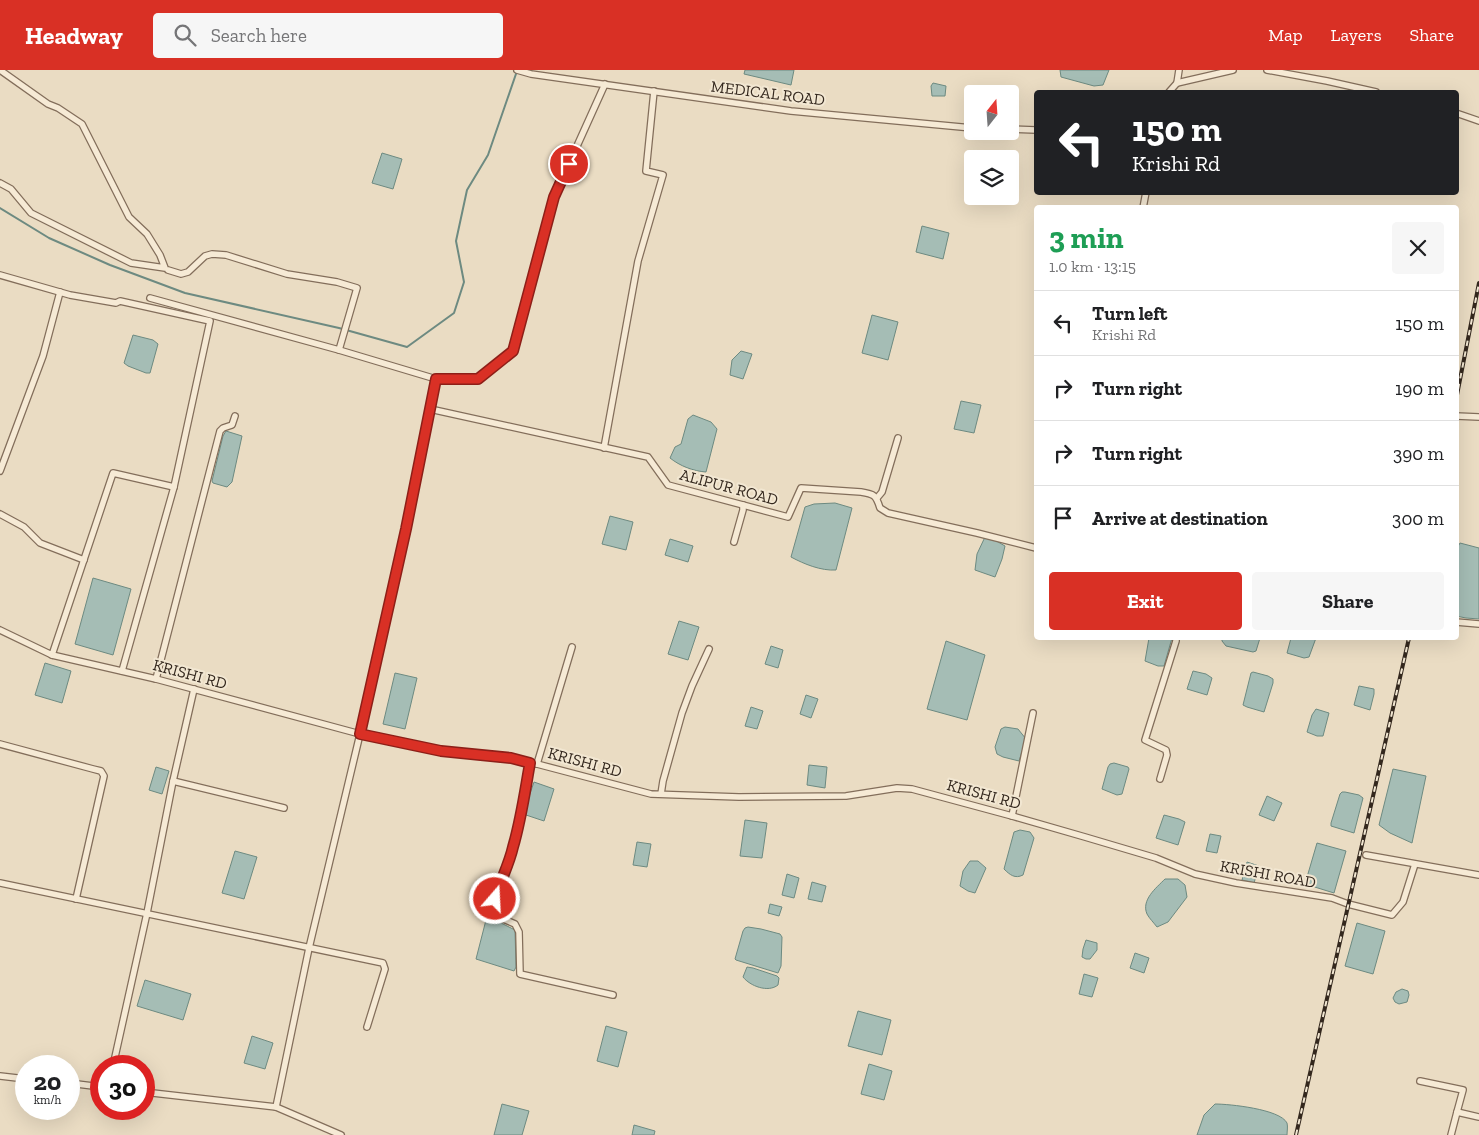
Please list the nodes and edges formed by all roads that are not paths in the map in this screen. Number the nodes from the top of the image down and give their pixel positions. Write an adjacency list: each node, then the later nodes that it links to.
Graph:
1 (0, 70): 18 (street)
2 (516, 70): 7 (street, MEDICAL ROAD)
3 (552, 70): 7 (street)
4 (1179, 70): 8 (street)
5 (1233, 70): 8 (street)
6 (1267, 70): 11 (street)
7 (550, 77): 9 (street, MEDICAL ROAD)
8 (1177, 83): 10 (street)
9 (605, 84): 12 (street, MEDICAL ROAD); 24 (street)
10 (1171, 90)
11 (1367, 90)
12 (654, 91): 15 (street, MEDICAL ROAD); 30 (street)
13 (1459, 114): 14 (street)
14 (1479, 121)
15 (964, 127)
16 (1019, 129): 17 (street)
17 (1034, 130)
18 (0, 183)
19 (168, 270): 23 (street)
20 (0, 275): 21 (street)
21 (60, 292): 31 (street); 32 (street)
22 (150, 298): 23 (street)
23 (339, 350): 24 (street)
24 (436, 379): 25 (street)
25 (430, 409): 30 (street, ALIPUR ROAD); 50 (street)
26 (235, 416): 47 (street)
27 (1459, 416): 28 (street)
28 (1479, 417)
29 (898, 438): 33 (street)
30 (604, 448): 34 (street, ALIPUR ROAD)
31 (0, 471)
32 (174, 487): 38 (street); 46 (street)
33 (877, 498): 34 (street, ALIPUR ROAD); 37 (street, ALIPUR ROAD)
34 (742, 505): 36 (street)
35 (0, 514): 38 (street)
36 (734, 542)
37 (1034, 547)
38 (84, 560): 45 (street)
39 (1459, 622): 40 (street)
40 (1479, 624)
41 (0, 630): 45 (street, KRISHI RD)
42 (1176, 640): 54 (street)
43 (572, 646): 53 (street)
44 (709, 649): 56 (street)
45 (52, 655): 46 (street, KRISHI RD)
46 (122, 671): 47 (street, KRISHI RD)
47 (156, 679): 48 (street, KRISHI RD)
48 (194, 689): 50 (street, KRISHI RD); 55 (street)
49 (1033, 714): 58 (street)
50 (360, 734): 52 (street, KRISHI RD); 66 (street)
51 (0, 744): 64 (street)
52 (530, 763): 53 (street, KRISHI RD); 67 (street)
53 (538, 764): 56 (street, KRISHI RD)
54 (1160, 779)
55 (173, 781): 57 (street); 65 (street)
56 (661, 794): 58 (street, KRISHI RD)
57 (284, 808)
58 (1012, 816): 59 (street, KRISHI RD)
59 (1085, 837): 61 (street, KRISHI ROAD)
60 (1366, 855): 61 (street)
61 (1415, 864): 62 (street)
62 (1479, 875)
63 (0, 884): 64 (street)
64 (76, 898): 65 (street)
65 (147, 913): 66 (street); 69 (street)
66 (309, 948): 68 (street); 74 (street)
67 (613, 995)
68 (367, 1027)
69 (115, 1055)
70 (0, 1076): 71 (street)
71 (15, 1078)
72 (1420, 1081): 75 (street)
73 (155, 1093): 74 (street)
74 (276, 1107): 77 (street)
75 (1457, 1112): 76 (street); 78 (street)
76 (1479, 1117)
77 (341, 1135)
78 (1451, 1135)

